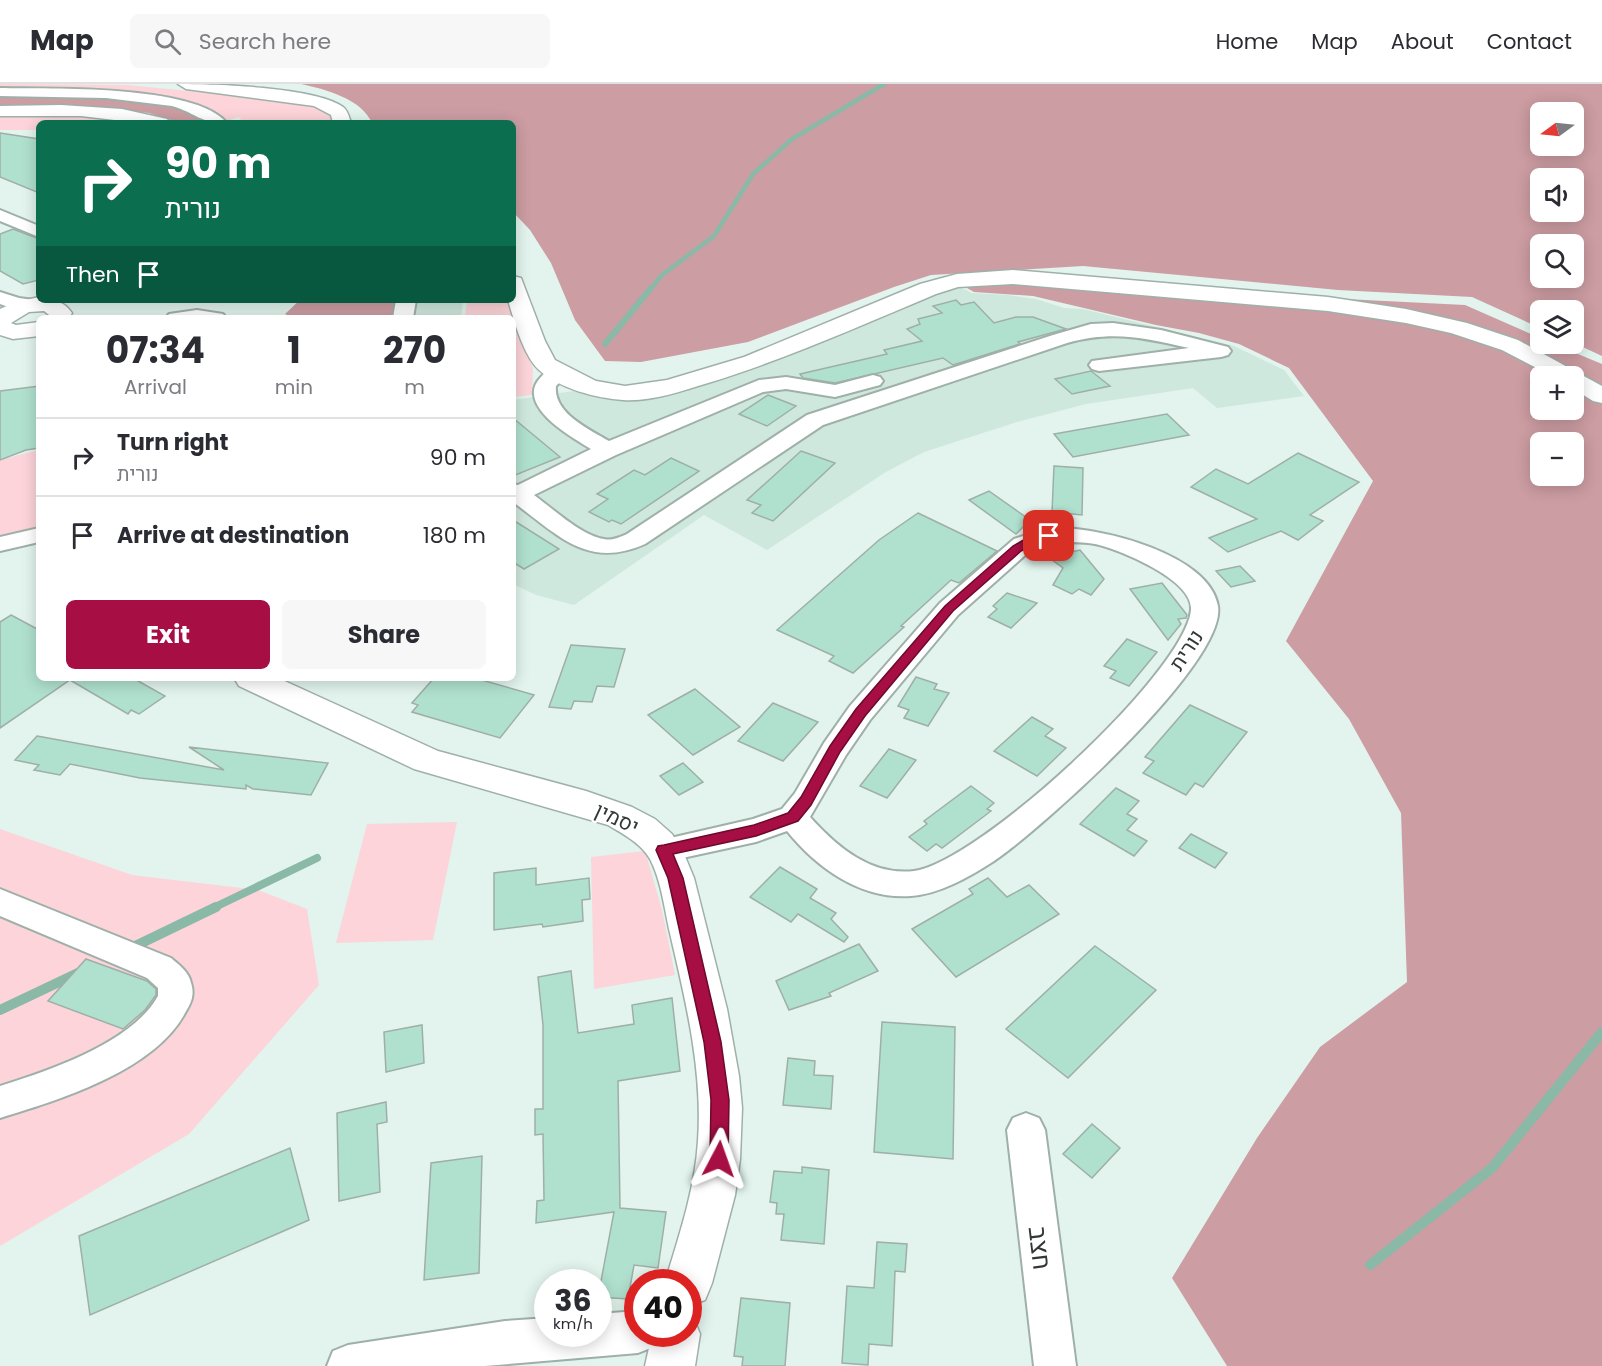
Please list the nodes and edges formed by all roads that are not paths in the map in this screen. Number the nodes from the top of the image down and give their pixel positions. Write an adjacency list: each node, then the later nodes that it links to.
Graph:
1 (186, 84): 6 (main road)
2 (0, 92): 5 (street)
3 (0, 111): 4 (main road)
4 (149, 120)
5 (214, 120)
6 (341, 120)
7 (0, 215): 8 (street)
8 (36, 231)
9 (516, 291): 16 (main road)
10 (63, 311): 11 (main road)
11 (1, 312): 12 (main road)
12 (36, 329)
13 (1099, 365): 21 (street)
14 (1551, 366): 16 (main road)
15 (927, 368): 19 (street)
16 (559, 373): 19 (street)
17 (1584, 385): 18 (main road)
18 (1602, 396)
19 (608, 450): 20 (street)
20 (516, 493)
21 (516, 494)
22 (36, 537): 23 (street)
23 (0, 544)
24 (256, 681): 26 (main road, יסמין)
25 (793, 817): 25 (street, נורית); 26 (street)
26 (664, 850): 30 (main road, יסמין)
27 (0, 902): 28 (street)
28 (0, 1101)
29 (1026, 1130): 33 (street, חצב)
30 (692, 1269)
31 (624, 1341): 32 (street)
32 (348, 1366)
33 (1055, 1366)

